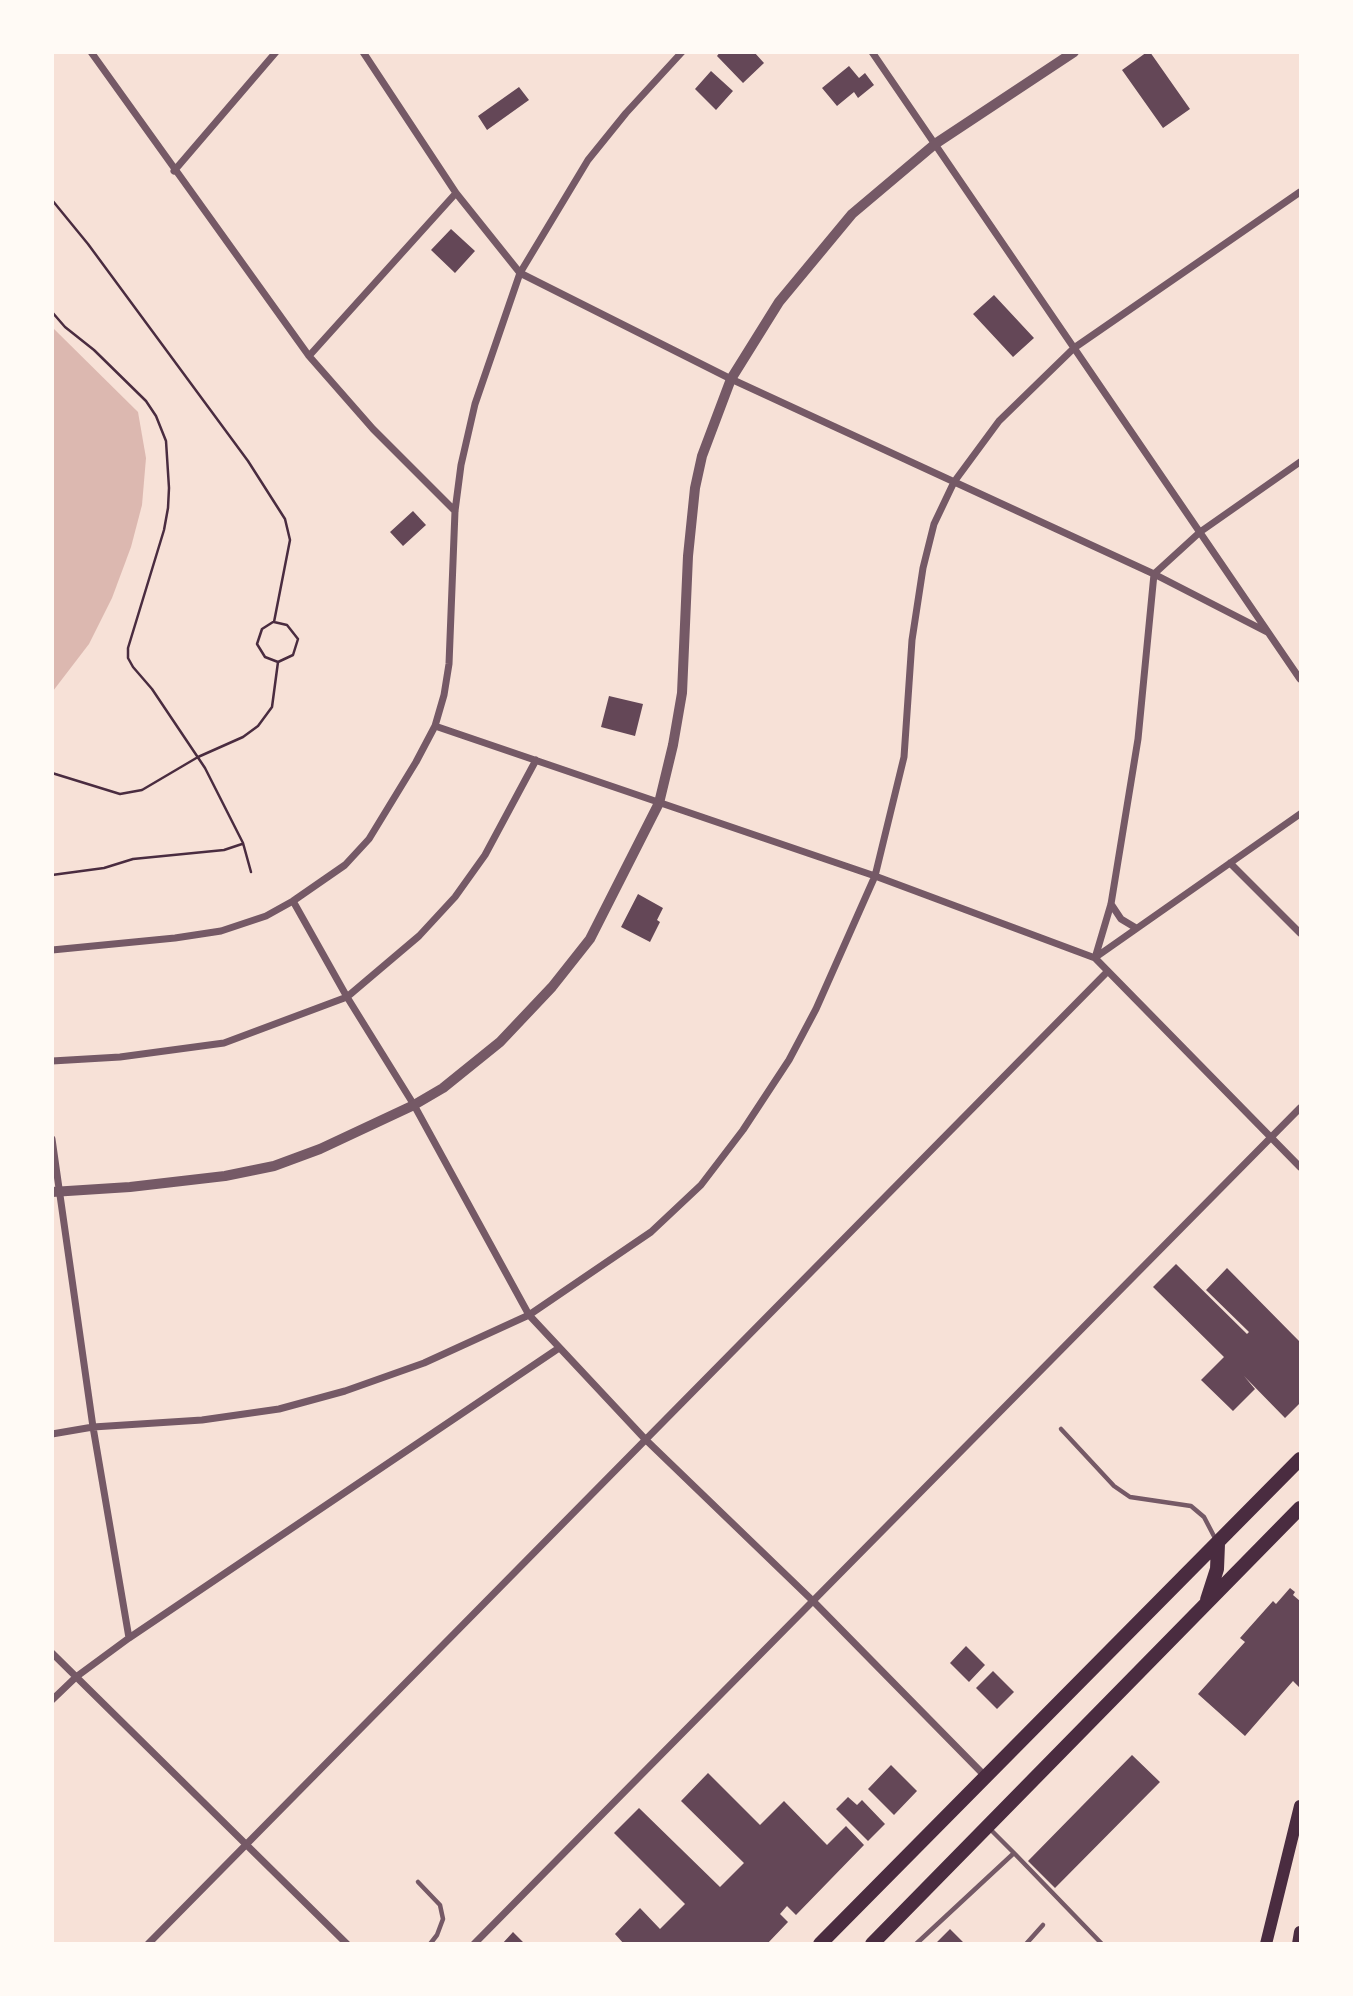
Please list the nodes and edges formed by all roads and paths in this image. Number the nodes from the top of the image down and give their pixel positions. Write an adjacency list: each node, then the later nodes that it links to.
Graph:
1 (91, 52): 8 (street)
2 (276, 52): 8 (street)
3 (363, 52): 10 (street)
4 (682, 52): 12 (street)
5 (872, 52): 7 (street)
6 (1074, 52): 7 (street)
7 (935, 144): 14 (street); 16 (street)
8 (174, 171): 15 (street)
9 (1300, 192): 14 (street)
10 (456, 193): 12 (street); 15 (street)
11 (52, 200): 22 (path)
12 (520, 273): 16 (street); 19 (street)
13 (52, 312): 27 (path)
14 (1074, 348): 18 (street); 20 (street)
15 (309, 356): 19 (street)
16 (731, 379): 18 (street); 30 (street)
17 (1300, 462): 20 (street)
18 (954, 482): 21 (street); 36 (street)
19 (455, 511): 26 (street)
20 (1200, 532): 21 (street); 23 (street)
21 (1154, 574): 23 (street); 38 (street)
22 (274, 622): 24 (path); 24 (path)
23 (1267, 632): 25 (street)
24 (278, 662): 27 (path)
25 (1300, 679)
26 (435, 726): 28 (street); 37 (street)
27 (198, 757): 29 (path); 32 (path)
28 (537, 760): 30 (street); 44 (street)
29 (52, 773)
30 (659, 803): 36 (street); 46 (street)
31 (1300, 814): 33 (street)
32 (243, 843): 34 (path); 35 (path)
33 (1230, 863): 39 (street); 40 (street)
34 (251, 872)
35 (52, 874)
36 (875, 876): 42 (street); 52 (street)
37 (293, 901): 41 (street); 44 (street)
38 (1111, 904): 39 (street); 42 (street)
39 (1136, 928): 42 (street)
40 (1300, 933)
41 (52, 950)
42 (1095, 958): 43 (street)
43 (1107, 972): 48 (street); 57 (street)
44 (347, 997): 45 (street); 46 (street)
45 (52, 1061)
46 (414, 1105): 51 (street); 52 (street)
47 (1300, 1108): 48 (street)
48 (1272, 1137): 50 (street); 61 (street)
49 (52, 1139): 51 (street)
50 (1300, 1167)
51 (57, 1192): 54 (street)
52 (529, 1315): 53 (street); 54 (street)
53 (559, 1348): 57 (street); 63 (street)
54 (93, 1427): 56 (street); 63 (street)
55 (1061, 1429): 60 (lane)
56 (52, 1434)
57 (645, 1439): 61 (street); 70 (street)
58 (1300, 1459): 60 (main road)
59 (1300, 1508): 62 (main road)
60 (1218, 1544): 62 (main road); 67 (main road)
61 (813, 1601): 67 (street); 78 (street)
62 (1205, 1605): 69 (main road)
63 (129, 1638): 65 (street)
64 (52, 1653): 65 (street)
65 (76, 1677): 66 (street); 70 (street)
66 (52, 1700)
67 (985, 1776): 79 (main road)
68 (1300, 1806): 84 (main road)
69 (987, 1825): 71 (lane); 80 (main road)
70 (245, 1843): 75 (street); 76 (street)
71 (1014, 1853): 81 (lane); 83 (lane)
72 (418, 1882): 77 (lane)
73 (1043, 1925): 82 (lane)
74 (1300, 1933): 85 (main road)
75 (148, 1944)
76 (347, 1944)
77 (430, 1944)
78 (474, 1944)
79 (820, 1944)
80 (873, 1944)
81 (916, 1944)
82 (1026, 1944)
83 (1102, 1944)
84 (1266, 1944)
85 (1298, 1944)

